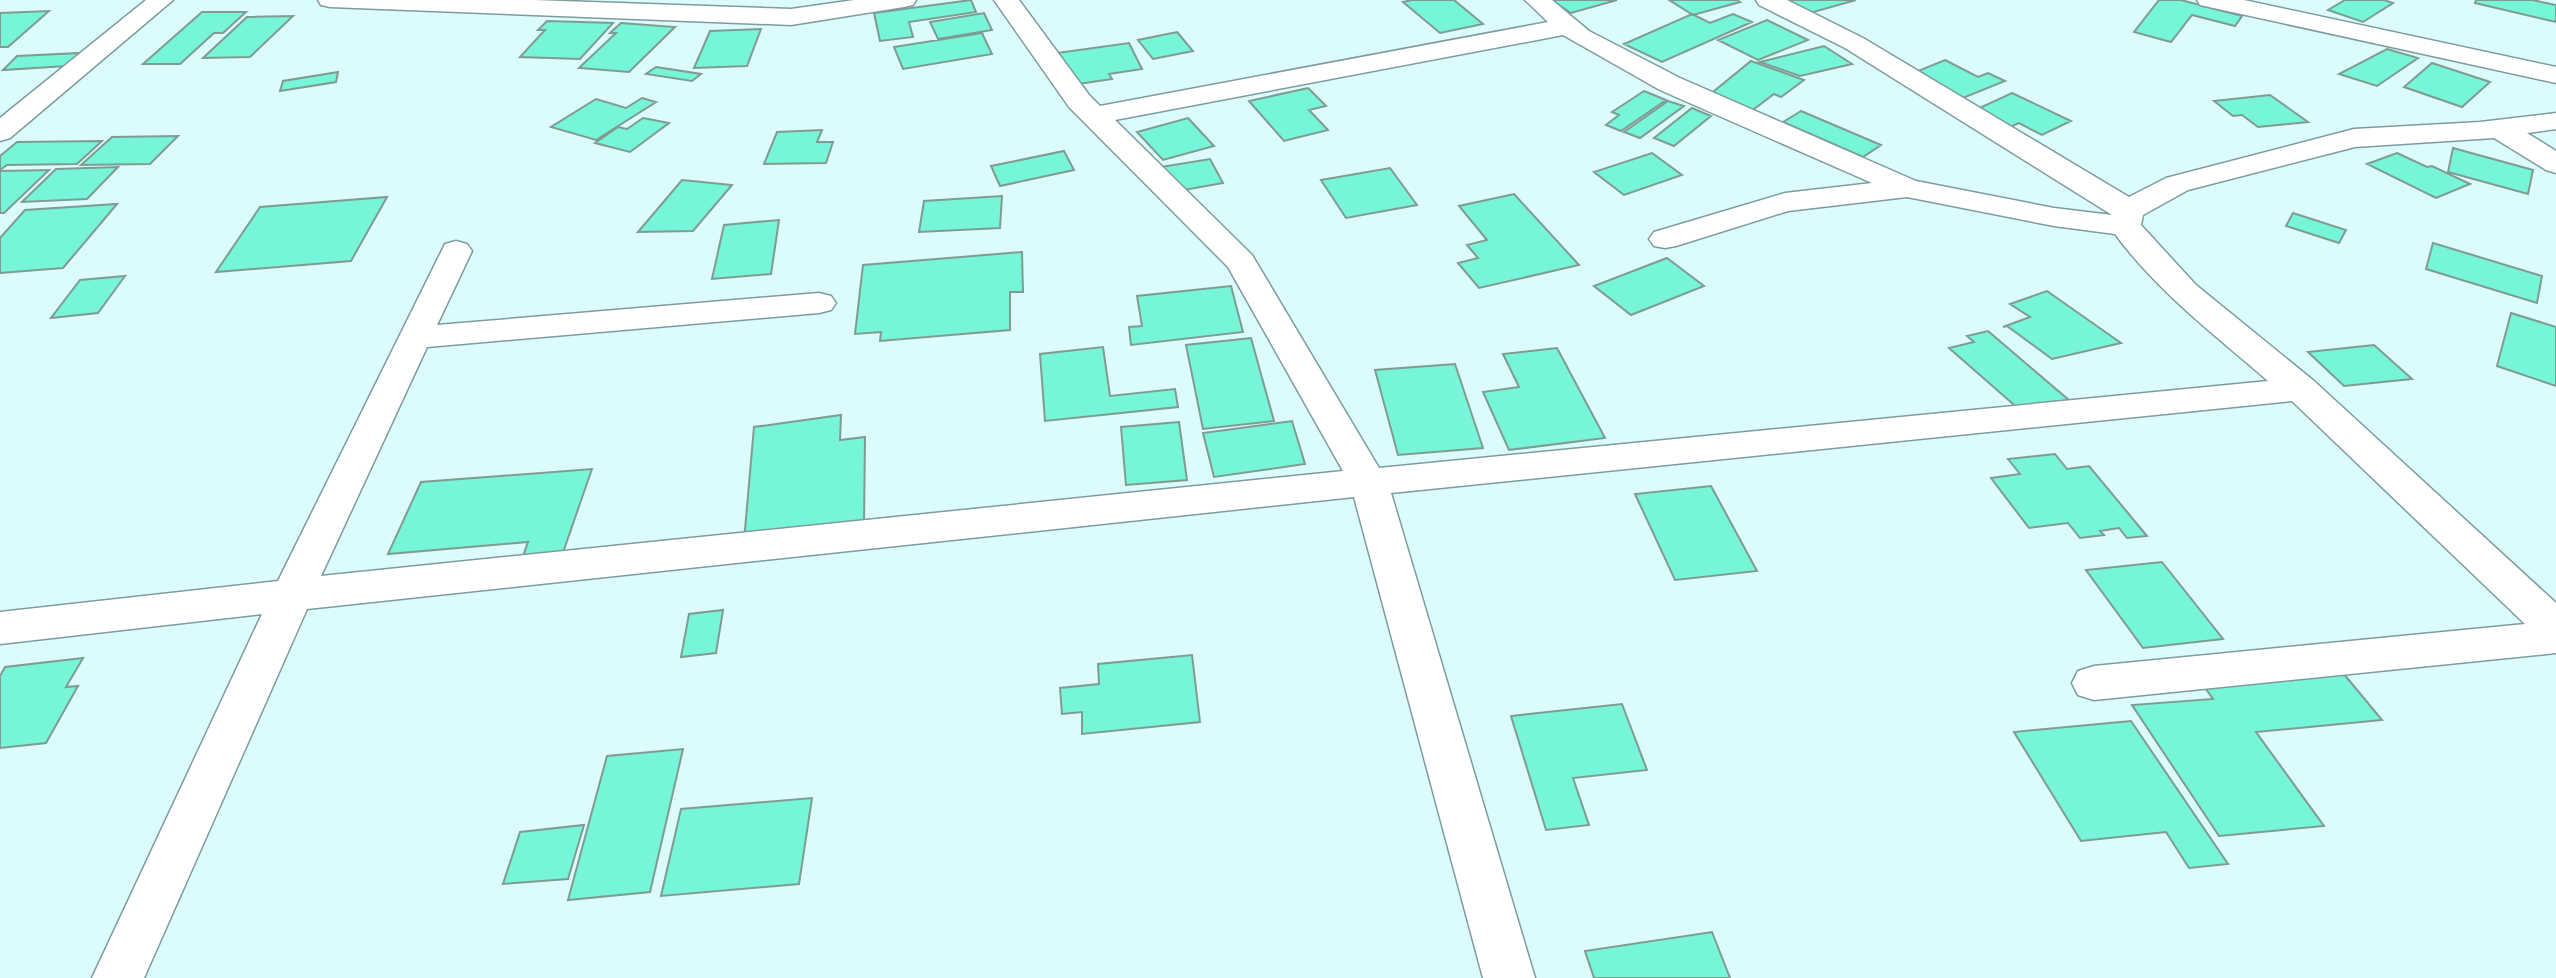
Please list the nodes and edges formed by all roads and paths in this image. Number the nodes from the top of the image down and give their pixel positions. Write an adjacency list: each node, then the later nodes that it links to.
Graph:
1 (161, 0): 13 (street)
2 (330, 0): 3 (street)
3 (904, 0)
4 (1006, 0): 10 (street)
5 (1537, 0): 8 (street)
6 (1768, 0): 16 (street)
7 (2209, 0): 9 (street)
8 (1568, 26): 10 (street); 15 (street)
9 (2556, 75)
10 (1094, 116): 22 (street)
11 (2556, 121): 12 (street)
12 (2500, 129): 14 (street); 16 (street)
13 (0, 132)
14 (2556, 164)
15 (1908, 188): 16 (street); 17 (street)
16 (2127, 218): 21 (street)
17 (1665, 239)
18 (456, 251): 20 (street)
19 (819, 303): 20 (street)
20 (414, 338): 23 (street)
21 (2301, 389): 22 (street); 25 (street)
22 (1369, 483): 23 (street); 29 (street)
23 (292, 595): 24 (street); 28 (street)
24 (0, 628)
25 (2556, 628)
26 (2556, 636): 27 (street)
27 (2094, 683)
28 (118, 978)
29 (1509, 978)

